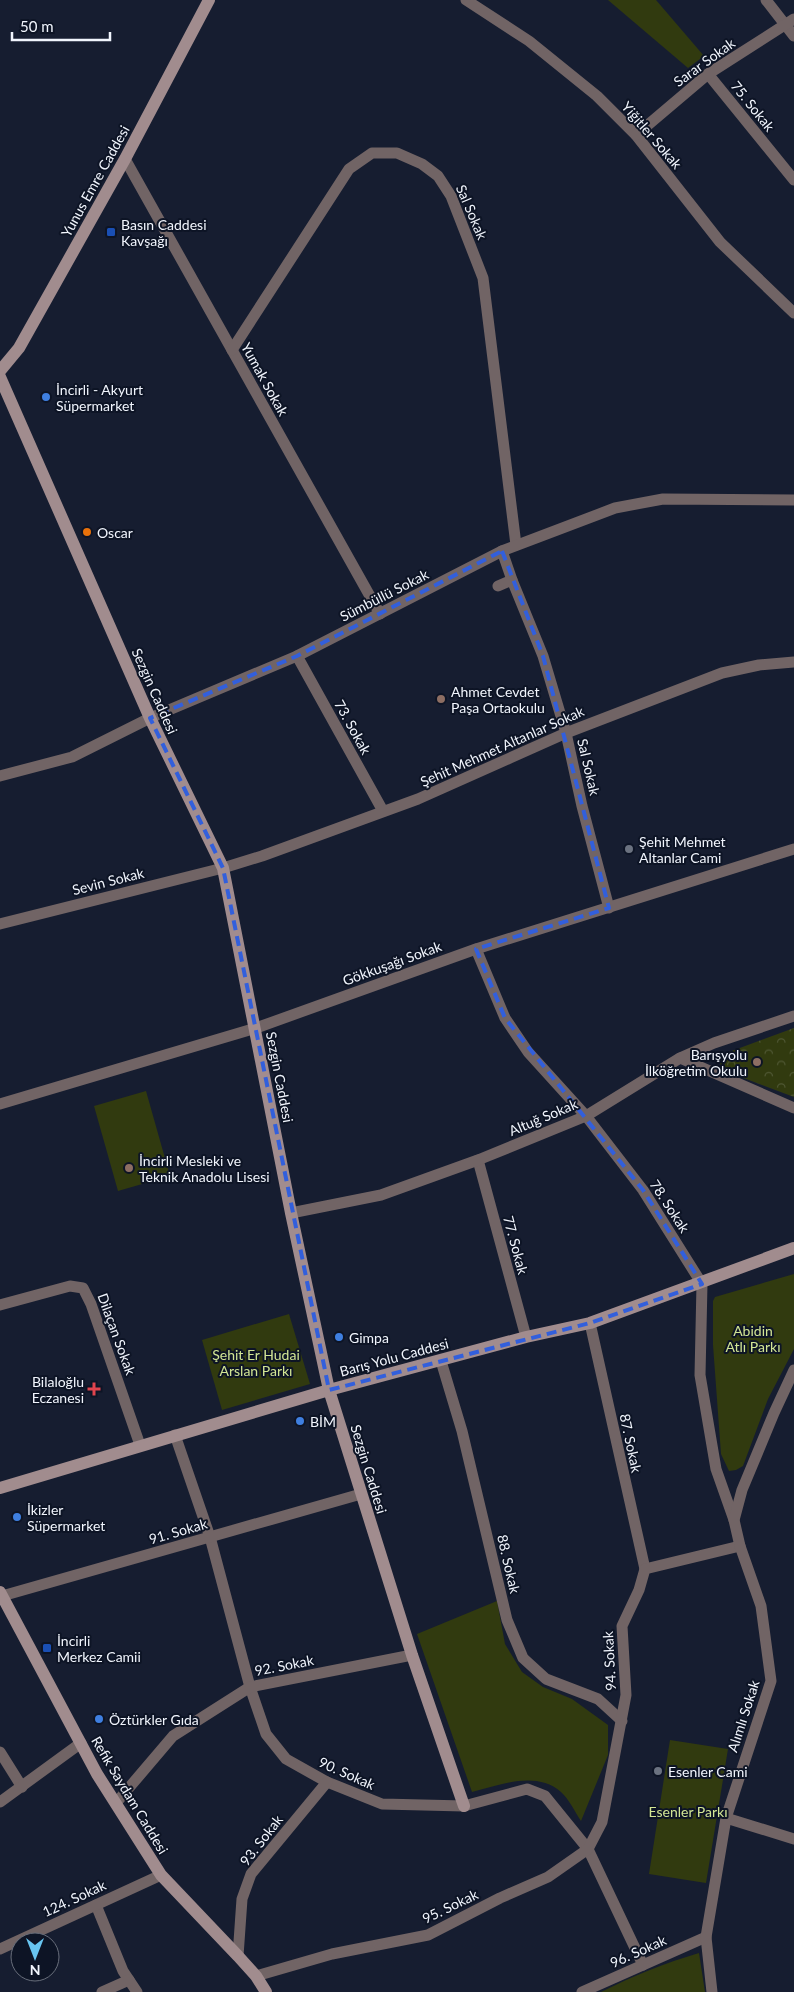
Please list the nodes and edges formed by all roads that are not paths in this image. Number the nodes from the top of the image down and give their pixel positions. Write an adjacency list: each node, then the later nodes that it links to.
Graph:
1 (209, 0): 8 (street, Yunus Emre Caddesi)
2 (466, 0): 7 (street, Yiğitler Sokak)
3 (766, 0): 4 (street)
4 (789, 22): 5 (street); 6 (street, Sarar Sokak)
5 (794, 36)
6 (708, 74): 7 (street, Sarar Sokak); 9 (street, 75. Sokak)
7 (636, 135): 10 (street, Yiğitler Sokak)
8 (125, 159): 11 (street, Yumak Sokak); 12 (street, Yunus Emre Caddesi)
9 (794, 180)
10 (794, 313)
11 (232, 350): 15 (street, Sal Sokak); 19 (street, Yumak Sokak)
12 (0, 371)
13 (0, 377): 22 (street, Sezgin Caddesi)
14 (794, 500): 15 (street, Sümbüllü Sokak)
15 (516, 544): 16 (street, Sümbüllü Sokak)
16 (502, 551): 17 (street, Sal Sokak); 19 (street, Sümbüllü Sokak)
17 (512, 580): 18 (street); 23 (street, Sal Sokak)
18 (498, 586)
19 (380, 614): 20 (street, Sümbüllü Sokak)
20 (297, 656): 22 (street, Sümbüllü Sokak); 25 (street, 73. Sokak)
21 (794, 662): 23 (street, Şehit Mehmet Altanlar Sokak)
22 (150, 718): 24 (street, Sümbüllü Sokak); 27 (street, Sezgin Caddesi)
23 (566, 733): 25 (street, Şehit Mehmet Altanlar Sokak); 28 (street, Sal Sokak)
24 (0, 776)
25 (383, 811): 27 (street, Şehit Mehmet Altanlar Sokak)
26 (794, 849): 28 (street, Gökkuşağı Sokak)
27 (223, 868): 29 (street, Sevin Sokak); 32 (street, Sezgin Caddesi)
28 (609, 908): 30 (street, Gökkuşağı Sokak)
29 (0, 924)
30 (476, 949): 32 (street, Gökkuşağı Sokak); 36 (street, 78. Sokak)
31 (794, 1016): 33 (street, Altuğ Sokak)
32 (256, 1028): 34 (street, Gökkuşağı Sokak); 38 (street, Sezgin Caddesi)
33 (680, 1058): 35 (street); 36 (street, Altuğ Sokak)
34 (0, 1104)
35 (794, 1108)
36 (586, 1116): 37 (street, Altuğ Sokak); 40 (street, 78. Sokak)
37 (478, 1160): 38 (street, Altuğ Sokak); 43 (street, 77. Sokak)
38 (291, 1212): 46 (street, Sezgin Caddesi)
39 (794, 1248): 40 (street, Barış Yolu Caddesi)
40 (702, 1284): 42 (street, Barış Yolu Caddesi); 51 (street)
41 (0, 1305): 48 (street, Dilaçan Sokak)
42 (590, 1323): 43 (street, Barış Yolu Caddesi); 54 (street, 87. Sokak)
43 (526, 1337): 44 (street, Barış Yolu Caddesi)
44 (441, 1360): 46 (street, Barış Yolu Caddesi); 58 (street, 88. Sokak)
45 (794, 1370): 51 (street, Alımlı Sokak)
46 (329, 1390): 47 (street, Barış Yolu Caddesi); 50 (street, Sezgin Caddesi)
47 (175, 1434): 48 (street, Barış Yolu Caddesi); 52 (street, 90. Sokak)
48 (140, 1445): 49 (street, Barış Yolu Caddesi)
49 (0, 1488)
50 (361, 1494): 52 (street, 91. Sokak); 56 (street, Sezgin Caddesi)
51 (734, 1520): 53 (street, Alımlı Sokak)
52 (210, 1537): 55 (street, 91. Sokak); 57 (street, 90. Sokak)
53 (740, 1546): 54 (street); 66 (street, Alımlı Sokak)
54 (645, 1569): 58 (street, 94. Sokak)
55 (1, 1594): 59 (street, Refik Saydam Caddesi)
56 (412, 1655): 57 (street, 92. Sokak); 65 (street, Sezgin Caddesi)
57 (250, 1687): 61 (street, 90. Sokak); 64 (street, 92. Sokak)
58 (622, 1721): 68 (street, 94. Sokak)
59 (81, 1743): 62 (street); 64 (street, Refik Saydam Caddesi)
60 (0, 1752): 62 (street)
61 (327, 1782): 65 (street, 90. Sokak); 73 (street, 93. Sokak)
62 (22, 1787): 63 (street)
63 (0, 1802)
64 (116, 1803): 69 (street, Refik Saydam Caddesi)
65 (464, 1806): 68 (street, 90. Sokak)
66 (726, 1818): 67 (street); 71 (street, Alımlı Sokak)
67 (794, 1840)
68 (588, 1849): 74 (street, 90. Sokak); 75 (street, 95. Sokak)
69 (161, 1875): 70 (street, 124. Sokak); 73 (street, Refik Saydam Caddesi)
70 (96, 1905): 72 (street, 124. Sokak); 76 (street)
71 (706, 1936): 74 (street, 96. Sokak); 81 (street, Alımlı Sokak)
72 (0, 1949)
73 (238, 1956): 75 (street, Refik Saydam Caddesi)
74 (642, 1965): 80 (street, 96. Sokak)
75 (256, 1976): 79 (street, Refik Saydam Caddesi)
76 (129, 1980): 77 (street); 78 (street)
77 (102, 1992)
78 (137, 1992)
79 (266, 1992)
80 (582, 1992)
81 (712, 1992)

